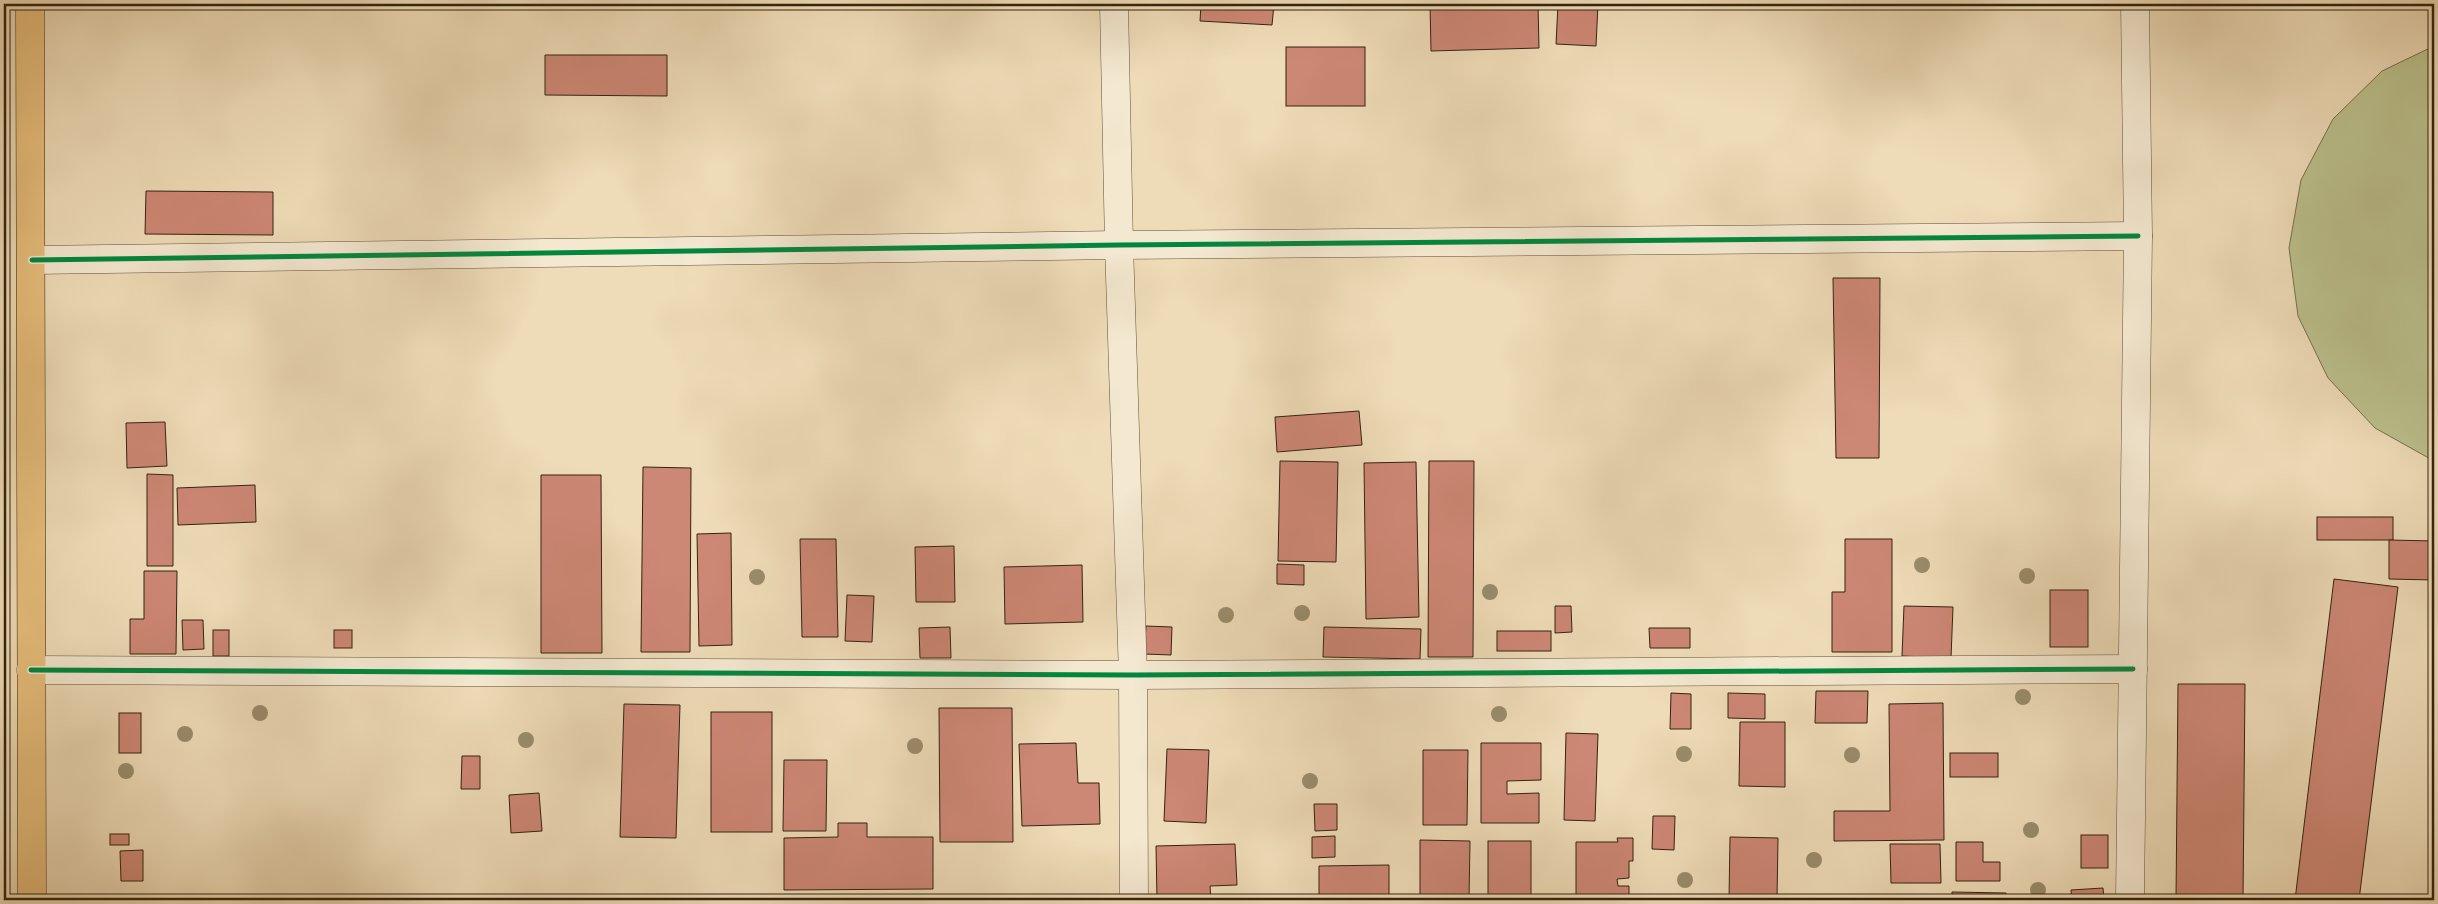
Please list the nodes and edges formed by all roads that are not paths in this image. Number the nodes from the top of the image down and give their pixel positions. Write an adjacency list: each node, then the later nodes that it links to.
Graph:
1 (30, 4): 6 (main road)
2 (1114, 4): 5 (street)
3 (2135, 4): 4 (street)
4 (2138, 236): 5 (street); 7 (street)
5 (1119, 246): 6 (street); 9 (street)
6 (32, 260): 8 (main road)
7 (2133, 669): 9 (street); 12 (street)
8 (31, 670): 9 (street); 10 (main road)
9 (1133, 675): 11 (street)
10 (32, 900)
11 (1134, 900)
12 (2130, 900)

